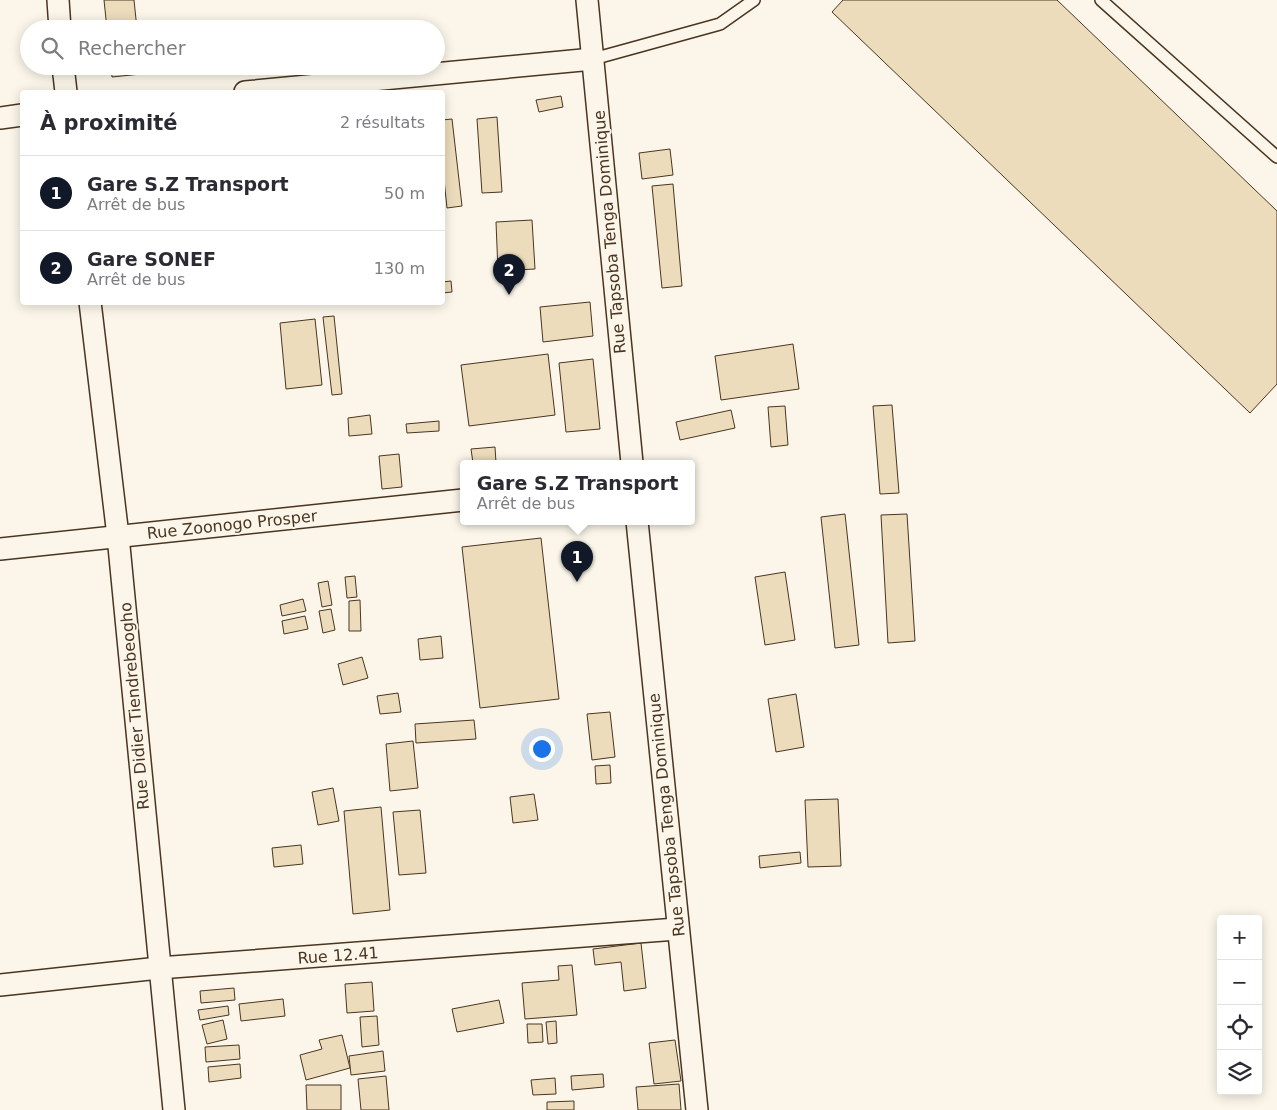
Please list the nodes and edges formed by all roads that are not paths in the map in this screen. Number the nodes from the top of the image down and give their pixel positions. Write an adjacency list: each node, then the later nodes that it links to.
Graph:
1 (58, 0): 5 (street)
2 (587, 0): 6 (street, Rue Tapsoba Tenga Dominique)
3 (754, 0): 6 (lane)
4 (1101, 0): 14 (lane)
5 (59, 20)
6 (593, 59): 7 (street); 16 (street, Rue Tapsoba Tenga Dominique)
7 (445, 73)
8 (65, 75): 10 (street)
9 (424, 75): 11 (street)
10 (66, 90)
11 (266, 90)
12 (20, 115): 13 (street)
13 (0, 118)
14 (1277, 157)
15 (90, 305): 19 (street, Rue Didier Tiendrebeogho)
16 (632, 460)
17 (460, 500): 19 (street, Rue Zoonogo Prosper)
18 (637, 525): 21 (street, Rue Tapsoba Tenga Dominique)
19 (118, 536): 20 (street, Rue Zoonogo Prosper); 22 (street, Rue Didier Tiendrebeogho)
20 (0, 549)
21 (677, 929): 22 (street, Rue 12.41); 25 (street, Rue Tapsoba Tenga Dominique)
22 (159, 968): 23 (street, Rue 12.41); 24 (street, Rue Didier Tiendrebeogho)
23 (0, 985)
24 (174, 1110)
25 (697, 1110)

